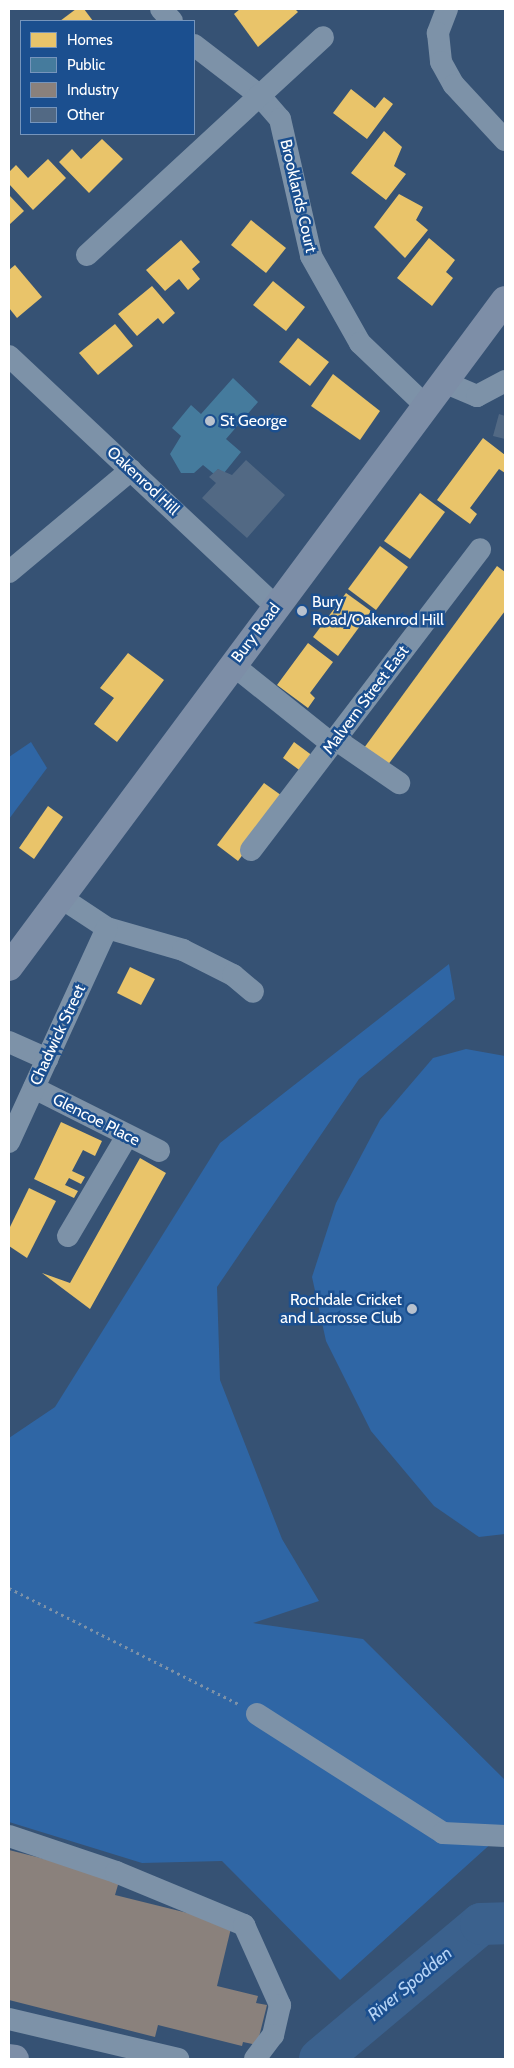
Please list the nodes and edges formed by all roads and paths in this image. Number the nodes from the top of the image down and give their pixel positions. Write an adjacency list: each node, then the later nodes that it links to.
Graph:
1 (161, 9): 3 (street)
2 (447, 9): 7 (street)
3 (171, 20)
4 (323, 37): 6 (street)
5 (195, 46): 6 (street, Brooklands Court)
6 (259, 95): 8 (street); 13 (street, Brooklands Court)
7 (505, 140)
8 (87, 255)
9 (505, 300): 12 (main road, Bury Road)
10 (10, 358): 14 (street, Oakenrod Hill)
11 (505, 381): 12 (street)
12 (444, 382): 13 (main road, Bury Road)
13 (426, 406): 17 (main road, Bury Road)
14 (131, 470): 16 (street); 17 (street, Oakenrod Hill)
15 (480, 549): 19 (street, Malvern Street East)
16 (9, 572)
17 (276, 607): 18 (main road, Bury Road)
18 (233, 665): 19 (street); 22 (main road, Bury Road)
19 (334, 742): 20 (street); 21 (street, Malvern Street East)
20 (399, 783)
21 (250, 850)
22 (60, 897): 23 (street); 24 (main road, Bury Road)
23 (107, 928): 25 (street); 27 (street, Chadwick Street)
24 (9, 967)
25 (253, 992)
26 (9, 1042): 27 (street)
27 (47, 1059): 28 (street, Chadwick Street)
28 (34, 1088): 29 (street, Glencoe Place); 30 (street, Chadwick Street)
29 (127, 1136): 31 (street, Glencoe Place); 32 (street)
30 (9, 1142)
31 (159, 1151)
32 (68, 1236)
33 (9, 1588): 34 (path)
34 (257, 1714): 36 (street)
35 (9, 1836): 42 (street)
36 (505, 1836)
37 (9, 2019): 38 (street)
38 (126, 2053): 41 (street)
39 (9, 2058): 40 (main road)
40 (15, 2059)
41 (178, 2059)
42 (255, 2059)

